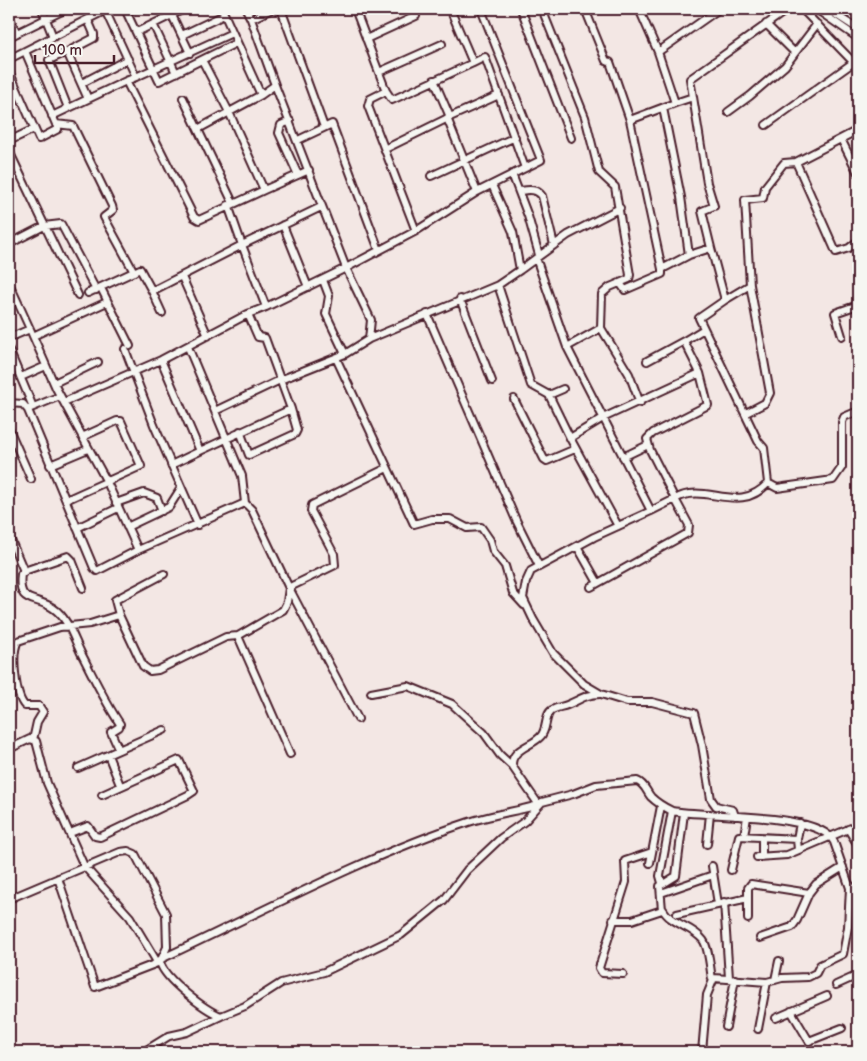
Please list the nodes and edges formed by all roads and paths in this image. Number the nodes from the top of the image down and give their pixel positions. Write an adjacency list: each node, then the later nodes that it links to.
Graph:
1 (42, 9): 26 (street)
2 (65, 9): 26 (street)
3 (107, 9): 28 (street); 49 (street)
4 (134, 9): 21 (street)
5 (184, 9): 22 (street)
6 (246, 9): 27 (street)
7 (269, 9): 27 (street)
8 (280, 9): 80 (street)
9 (355, 9): 39 (street)
10 (450, 9): 52 (street)
11 (481, 9): 93 (street)
12 (521, 9): 85 (street)
13 (542, 9): 105 (street)
14 (585, 9): 76 (street)
15 (639, 9): 45 (street)
16 (719, 9): 45 (street)
17 (788, 9): 30 (street)
18 (802, 9): 31 (street)
19 (816, 9): 40 (street)
20 (827, 9): 32 (street)
21 (126, 10): 33 (street)
22 (170, 12): 29 (street); 36 (street)
23 (223, 12): 35 (street); 36 (street)
24 (416, 16): 39 (street)
25 (9, 17): 34 (street)
26 (46, 18): 34 (street); 37 (street)
27 (251, 19): 62 (street)
28 (88, 20): 37 (street); 44 (street)
29 (154, 24): 33 (street); 51 (street)
30 (766, 24): 46 (street); 66 (street)
31 (818, 24): 46 (street); 53 (street)
32 (858, 30)
33 (136, 32): 54 (street)
34 (17, 33): 38 (street)
35 (232, 33): 41 (street); 47 (street)
36 (182, 35): 47 (street)
37 (53, 37): 43 (street)
38 (9, 38)
39 (366, 38): 55 (street)
40 (858, 38)
41 (236, 43): 50 (street); 64 (street)
42 (442, 44): 55 (street)
43 (25, 51): 48 (street); 74 (street)
44 (67, 52): 61 (street); 70 (street)
45 (658, 52): 69 (street)
46 (794, 52): 73 (street)
47 (190, 53): 51 (street)
48 (9, 59)
49 (128, 59): 58 (street); 61 (street)
50 (202, 60): 56 (street); 72 (street)
51 (171, 62): 54 (street); 56 (street)
52 (473, 63): 59 (street); 65 (street)
53 (856, 65): 79 (street)
54 (153, 70): 56 (street); 58 (street)
55 (379, 72): 63 (street)
56 (176, 73)
57 (9, 74): 81 (street)
58 (136, 77): 60 (street)
59 (434, 80): 63 (street); 75 (street)
60 (126, 81): 68 (street); 103 (street)
61 (82, 83): 68 (street)
62 (275, 85): 64 (street); 77 (street)
63 (386, 92): 89 (street)
64 (261, 94): 72 (street)
65 (499, 95): 75 (street); 84 (street)
66 (693, 97): 69 (street); 113 (street)
67 (183, 98): 82 (street)
68 (88, 99): 70 (street)
69 (675, 103): 71 (street)
70 (68, 108): 74 (street)
71 (663, 108): 76 (street); 115 (street)
72 (229, 112): 82 (street); 100 (street)
73 (728, 112)
74 (52, 116): 78 (street)
75 (449, 117): 89 (street); 91 (street)
76 (630, 120): 118 (street)
77 (290, 121): 87 (street); 97 (street)
78 (56, 124): 81 (street); 120 (street)
79 (766, 125)
80 (324, 127): 87 (street); 114 (street)
81 (34, 129): 88 (street)
82 (198, 129): 103 (street)
83 (858, 130): 86 (street)
84 (515, 136): 91 (street); 93 (street)
85 (571, 138)
86 (841, 139): 92 (street); 95 (street)
87 (298, 140): 94 (street)
88 (9, 141)
89 (384, 149): 108 (street)
90 (9, 151): 107 (street)
91 (464, 160): 98 (street); 101 (street)
92 (796, 162): 109 (street); 126 (street)
93 (523, 169): 96 (street)
94 (308, 170): 97 (street); 104 (street)
95 (858, 173)
96 (512, 174): 99 (street); 102 (street)
97 (298, 175): 100 (street)
98 (431, 176)
99 (492, 185): 101 (street); 119 (street)
100 (264, 190): 103 (street)
101 (477, 192): 108 (street)
102 (519, 192): 112 (street); 116 (street)
103 (231, 204): 111 (street)
104 (321, 207): 106 (street); 117 (street)
105 (620, 208): 112 (street); 124 (street)
106 (283, 225): 111 (street); 127 (street)
107 (44, 226): 110 (street); 128 (street); 131 (street)
108 (416, 231): 114 (street)
109 (858, 241)
110 (9, 244)
111 (242, 245): 121 (street); 136 (street)
112 (554, 245): 116 (street)
113 (711, 248): 115 (street); 133 (street)
114 (379, 250): 117 (street)
115 (689, 255): 118 (street)
116 (537, 256): 119 (street); 150 (street)
117 (346, 268): 122 (street); 147 (street)
118 (662, 269): 124 (street)
119 (520, 270): 125 (street)
120 (134, 272): 128 (street); 129 (street)
121 (182, 276): 129 (street); 144 (street)
122 (323, 280): 127 (street); 152 (street)
123 (9, 283): 141 (street)
124 (620, 283): 140 (street)
125 (498, 285): 132 (street); 165 (street)
126 (750, 285): 133 (street); 174 (street)
127 (308, 287): 136 (street)
128 (99, 289): 130 (street); 134 (street)
129 (152, 291): 137 (street)
130 (88, 293)
131 (78, 295)
132 (460, 299): 139 (street); 162 (street)
133 (725, 300): 142 (street)
134 (107, 302): 143 (street); 158 (street)
135 (858, 305): 145 (street)
136 (266, 307): 138 (street)
137 (162, 313)
138 (248, 314): 144 (street); 161 (street)
139 (427, 314): 147 (street); 206 (street)
140 (601, 328): 150 (street); 168 (street)
141 (30, 329): 143 (street); 146 (street)
142 (704, 329): 148 (street); 174 (street)
143 (33, 336): 157 (street)
144 (208, 336): 149 (street)
145 (842, 336)
146 (9, 338)
147 (369, 339): 152 (street)
148 (684, 341): 155 (street); 159 (street)
149 (188, 347): 154 (street); 172 (street)
150 (567, 347): 175 (street)
151 (9, 350): 160 (street)
152 (346, 354): 153 (street)
153 (336, 358): 161 (street); 188 (street)
154 (161, 360): 158 (street); 184 (street)
155 (647, 361)
156 (98, 362): 163 (street)
157 (46, 366): 160 (street); 163 (street)
158 (134, 372): 166 (street); 187 (street)
159 (700, 373): 168 (street); 181 (street)
160 (21, 377): 170 (street)
161 (280, 380): 171 (street); 172 (street)
162 (492, 381)
163 (54, 383): 166 (street)
164 (563, 389): 165 (street)
165 (549, 395): 179 (street)
166 (62, 399): 170 (street); 178 (street)
167 (514, 399): 183 (street)
168 (640, 402): 175 (street)
169 (9, 403): 170 (street)
170 (31, 409): 186 (street)
171 (291, 409): 177 (street); 177 (street)
172 (215, 411): 180 (street)
173 (858, 411): 191 (street)
174 (746, 414): 191 (street)
175 (603, 418): 179 (street); 185 (street)
176 (9, 429): 189 (street)
177 (240, 431): 180 (street)
178 (82, 437): 182 (street); 190 (street)
179 (570, 438): 183 (street)
180 (227, 439): 184 (street); 195 (street)
181 (648, 445): 185 (street); 193 (street)
182 (88, 449): 186 (street); 190 (street)
183 (575, 449): 200 (street)
184 (200, 451): 187 (street)
185 (623, 457): 198 (street)
186 (50, 465): 194 (street)
187 (170, 465): 192 (street)
188 (387, 468): 212 (street); 213 (street)
189 (31, 479)
190 (107, 482): 194 (street); 196 (street)
191 (768, 483): 193 (street)
192 (181, 488): 197 (street); 199 (street)
193 (675, 499): 198 (street); 209 (street)
194 (66, 500): 202 (street)
195 (245, 503): 199 (street); 212 (street)
196 (117, 506): 197 (street); 201 (street); 202 (street)
197 (162, 511): 201 (street)
198 (651, 511): 200 (street)
199 (198, 525): 205 (street)
200 (618, 526): 204 (street)
201 (127, 527): 205 (street)
202 (77, 528): 205 (street)
203 (9, 536): 207 (street)
204 (577, 546): 206 (street); 209 (street)
205 (138, 550)
206 (539, 566): 213 (street)
207 (24, 571): 211 (street); 215 (street)
208 (164, 574): 214 (street)
209 (598, 584): 210 (street)
210 (591, 587)
211 (83, 588)
212 (289, 588): 216 (street); 219 (street)
213 (528, 610): 218 (street)
214 (119, 615): 215 (street); 216 (street)
215 (70, 626): 221 (street); 223 (street)
216 (238, 636): 224 (street)
217 (371, 693): 226 (street)
218 (601, 694): 226 (street); 235 (street)
219 (358, 719)
220 (164, 730): 223 (street)
221 (33, 740): 222 (street); 240 (street)
222 (9, 749)
223 (119, 750): 225 (street)
224 (290, 754)
225 (108, 755): 227 (street); 228 (street)
226 (512, 766): 230 (street)
227 (78, 768)
228 (120, 785): 229 (street); 240 (street)
229 (102, 795)
230 (539, 805): 231 (street); 269 (street); 280 (street)
231 (661, 806): 232 (street); 248 (street)
232 (672, 811): 233 (street); 257 (street)
233 (684, 813): 234 (street); 257 (street)
234 (710, 814): 235 (street); 245 (street)
235 (735, 816): 236 (street)
236 (747, 817): 237 (street); 241 (street)
237 (800, 822): 242 (street); 244 (street)
238 (858, 824): 239 (street)
239 (848, 829): 242 (street); 246 (street)
240 (70, 833): 250 (street)
241 (744, 836): 243 (street); 253 (street)
242 (832, 836): 247 (street); 252 (street)
243 (762, 839): 244 (street); 247 (street)
244 (797, 839): 247 (street)
245 (707, 844)
246 (858, 846)
247 (798, 850)
248 (652, 852): 249 (street); 267 (street)
249 (650, 863)
250 (84, 866): 255 (street); 269 (street); 269 (street)
251 (712, 866): 254 (street)
252 (843, 867): 256 (street); 259 (street)
253 (731, 870)
254 (713, 875): 258 (street); 263 (street)
255 (58, 878): 262 (street); 269 (street)
256 (848, 882): 260 (street); 275 (street)
257 (662, 883): 258 (street)
258 (661, 892): 264 (street)
259 (809, 893): 261 (street); 268 (street)
260 (858, 896)
261 (748, 898): 263 (street); 266 (street)
262 (9, 900)
263 (721, 903): 265 (street); 274 (street)
264 (662, 908): 267 (street); 273 (street)
265 (677, 914)
266 (748, 919)
267 (613, 920): 271 (street)
268 (760, 938)
269 (160, 961): 280 (street)
270 (779, 961): 275 (street)
271 (623, 974)
272 (858, 975): 277 (street)
273 (712, 979): 274 (street); 286 (street)
274 (732, 979): 276 (street); 282 (street)
275 (775, 980): 276 (street)
276 (767, 982): 284 (street)
277 (836, 985)
278 (826, 996): 279 (street)
279 (791, 1011): 281 (street); 283 (street)
280 (221, 1016): 285 (street)
281 (776, 1018)
282 (726, 1027)
283 (842, 1028)
284 (758, 1029)
285 (143, 1052)
286 (702, 1052)

